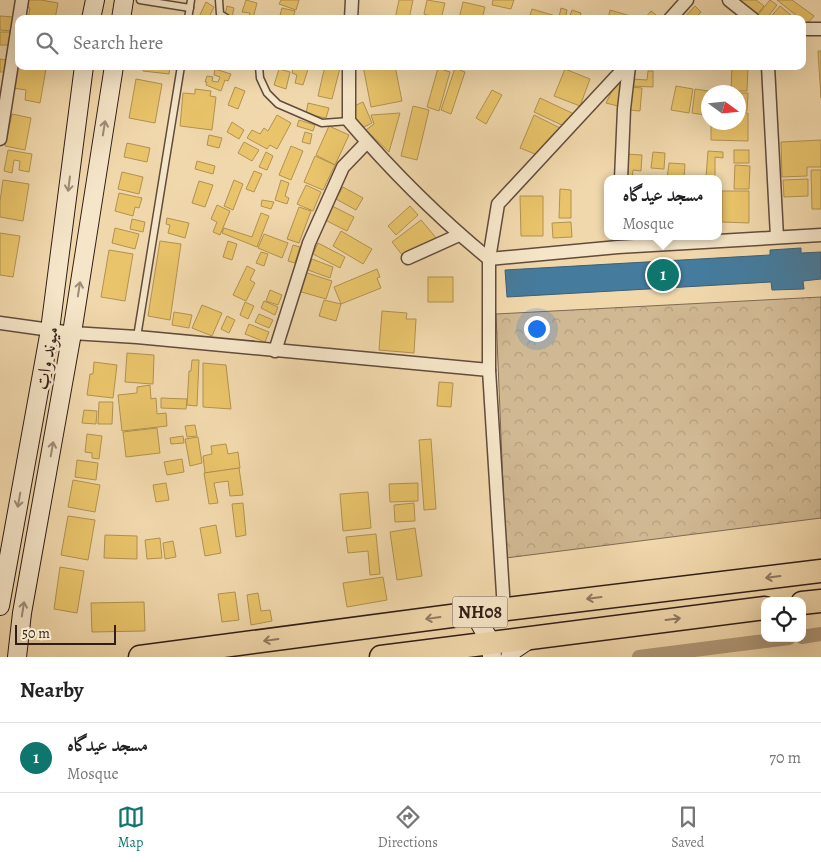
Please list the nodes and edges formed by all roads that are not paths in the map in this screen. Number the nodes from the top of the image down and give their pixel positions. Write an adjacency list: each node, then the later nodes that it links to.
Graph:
1 (22, 0): 11 (street)
2 (95, 0): 12 (main road)
3 (124, 0): 13 (main road)
4 (140, 0): 10 (lane)
5 (191, 0): 10 (lane)
6 (219, 0): 15 (lane)
7 (352, 0): 16 (street)
8 (687, 0): 17 (street)
9 (729, 0): 18 (street)
10 (190, 8): 14 (lane)
11 (20, 15)
12 (93, 15)
13 (122, 15)
14 (189, 15)
15 (222, 15)
16 (351, 15)
17 (674, 15)
18 (748, 15)
19 (806, 29): 20 (street)
20 (821, 29)
21 (15, 44): 31 (street)
22 (83, 70): 43 (main road, میوند واټ, one-way to 43)
23 (113, 70): 44 (main road, میوند واټ, one-way to 23)
24 (180, 70): 45 (lane)
25 (259, 70): 30 (lane)
26 (349, 70): 30 (street)
27 (623, 70): 41 (street)
28 (627, 70): 33 (street)
29 (768, 70): 36 (street)
30 (349, 121): 32 (street)
31 (0, 139)
32 (367, 142): 34 (street); 46 (street)
33 (621, 175)
34 (459, 235): 40 (street); 41 (street)
35 (821, 235): 36 (street)
36 (776, 237): 37 (street)
37 (722, 239)
38 (681, 240): 39 (street)
39 (618, 242): 41 (street)
40 (408, 258)
41 (488, 259): 47 (street)
42 (0, 323): 43 (street)
43 (50, 330): 44 (street); 51 (main road, میوند واټ, one-way to 51)
44 (72, 333): 45 (street); 59 (main road, میوند واټ, one-way to 44)
45 (137, 337): 46 (street)
46 (276, 351): 47 (street)
47 (489, 370): 54 (street)
48 (821, 571): 49 (highway, NH08, one-way to 49)
49 (624, 594): 54 (highway, NH08, one-way to 54); 56 (highway)
50 (821, 601): 52 (highway)
51 (0, 602)
52 (806, 603)
53 (761, 608): 56 (highway, NH08, one-way to 53)
54 (504, 610): 55 (highway, NH08)
55 (474, 613): 58 (main road); 60 (highway, NH08, one-way to 60)
56 (643, 623): 57 (highway, NH08)
57 (533, 636): 58 (highway, NH08); 62 (main road)
58 (492, 650): 61 (highway, NH08)
59 (17, 657)
60 (140, 657)
61 (381, 657)
62 (510, 657)

